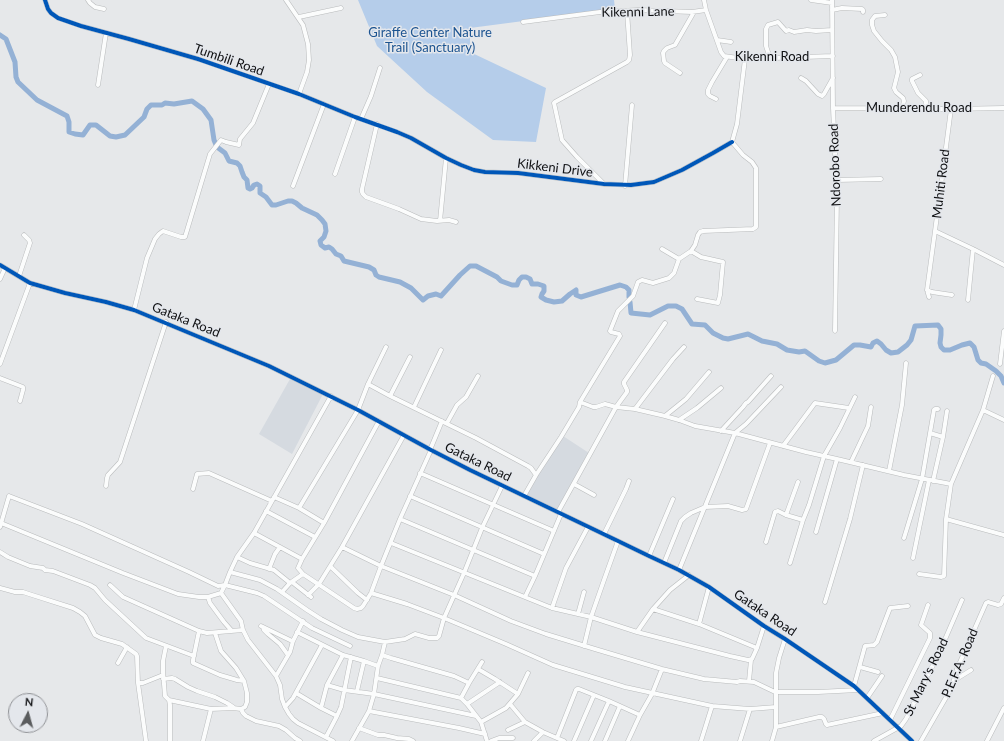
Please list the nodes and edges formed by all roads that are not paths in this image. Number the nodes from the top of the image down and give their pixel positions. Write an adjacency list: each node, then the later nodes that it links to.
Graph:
1 (45, 0): 18 (street, Tumbili Road)
2 (88, 0): 8 (street)
3 (286, 0): 15 (street)
4 (704, 0): 9 (street, Kikenni Road)
5 (811, 0): 6 (street)
6 (832, 1): 10 (street, Ndorobo Road)
7 (341, 8): 15 (street)
8 (104, 9)
9 (706, 10): 12 (street, Kikenni Lane); 19 (street, Kikenni Road)
10 (832, 10): 13 (street); 17 (street, Ndorobo Road)
11 (627, 11): 12 (street, Kikenni Lane); 16 (street, Kikenni Lane); 49 (street)
12 (694, 12): 26 (street)
13 (863, 12)
14 (885, 15): 38 (street)
15 (299, 17): 32 (street)
16 (523, 22)
17 (832, 30): 21 (street, Ndorobo Road); 23 (street)
18 (106, 33): 30 (street, Tumbili Road); 31 (street)
19 (717, 40): 20 (street); 22 (street, Kikenni Road)
20 (731, 42)
21 (833, 56): 23 (street, Kikenni Road); 28 (street, Ndorobo Road)
22 (727, 57): 24 (street, Kikenni Road); 33 (street)
23 (770, 58): 24 (street, Kikenni Road)
24 (745, 59): 44 (street)
25 (380, 68): 42 (street)
26 (680, 73)
27 (920, 75): 39 (street)
28 (834, 77): 29 (street); 36 (street, Ndorobo Road)
29 (802, 78)
30 (269, 84): 32 (street, Tumbili Road); 71 (street)
31 (98, 85)
32 (299, 94): 34 (street, Tumbili Road)
33 (716, 99)
34 (324, 104): 41 (street, Tumbili Road); 50 (street)
35 (632, 105): 51 (street)
36 (833, 108): 38 (street, Munderendu Road); 48 (street, Ndorobo Road)
37 (1004, 108): 40 (street, Munderendu Road)
38 (902, 109): 39 (street, Munderendu Road)
39 (922, 109): 40 (street, Munderendu Road)
40 (951, 109): 54 (street, Muhiti Road)
41 (355, 116): 42 (street, Tumbili Road); 46 (street)
42 (361, 118): 43 (street, Tumbili Road)
43 (377, 124): 45 (street, Kikkeni Drive); 52 (street)
44 (732, 142): 51 (street, Kikkeni Drive); 58 (street)
45 (446, 158): 49 (street, Kikkeni Drive); 52 (street)
46 (335, 174)
47 (881, 179): 48 (street)
48 (836, 180): 76 (street, Ndorobo Road)
49 (604, 184): 51 (street, Kikkeni Drive)
50 (293, 186)
51 (625, 186)
52 (440, 221): 53 (street)
53 (456, 222)
54 (935, 231): 57 (street, Muhiti Road); 66 (street)
55 (24, 235): 63 (street)
56 (662, 249): 59 (street)
57 (973, 249): 61 (street, Muhiti Road); 70 (street)
58 (691, 251): 59 (street); 69 (street)
59 (679, 259): 73 (street)
60 (0, 265): 62 (street, Gataka Road)
61 (1004, 265)
62 (5, 268): 63 (street, Gataka Road); 64 (street)
63 (19, 276): 65 (street, Gataka Road)
64 (0, 279)
65 (30, 283): 71 (street, Gataka Road); 83 (street)
66 (927, 290): 67 (street); 68 (street)
67 (952, 295)
68 (929, 297)
69 (697, 299)
70 (968, 300)
71 (134, 310): 74 (street, Gataka Road)
72 (614, 311): 73 (street)
73 (615, 318): 97 (street)
74 (166, 322): 93 (street, Gataka Road); 133 (street)
75 (664, 323): 99 (street)
76 (835, 331)
77 (1004, 331): 84 (street)
78 (386, 347): 90 (street)
79 (684, 347): 102 (street)
80 (441, 350): 98 (street)
81 (410, 357): 94 (street)
82 (906, 363): 124 (street)
83 (0, 364)
84 (1000, 364)
85 (709, 372): 107 (street)
86 (478, 376): 111 (street)
87 (772, 376): 112 (street)
88 (993, 376): 106 (street)
89 (0, 378): 96 (street)
90 (368, 384): 94 (street); 104 (street)
91 (781, 387): 113 (street)
92 (721, 388): 108 (street)
93 (331, 396): 104 (street, Gataka Road); 139 (street)
94 (390, 396): 98 (street)
95 (855, 397): 101 (street)
96 (20, 401)
97 (580, 402): 99 (street); 126 (street)
98 (414, 407): 111 (street)
99 (616, 407): 102 (street); 131 (street)
100 (871, 407): 122 (street)
101 (849, 408): 118 (street); 120 (street)
102 (635, 409): 107 (street)
103 (938, 409): 114 (street)
104 (358, 410): 110 (street, Gataka Road); 143 (street)
105 (946, 410): 116 (street)
106 (983, 410): 109 (street); 132 (street)
107 (665, 416): 108 (street)
108 (679, 420): 112 (street)
109 (1004, 420)
110 (379, 421): 115 (street, Gataka Road); 150 (street)
111 (444, 422): 119 (street); 126 (street)
112 (721, 431): 113 (street)
113 (735, 433): 117 (street); 142 (street)
114 (930, 433): 116 (street); 127 (street)
115 (404, 435): 119 (street, Gataka Road); 165 (street)
116 (944, 437): 129 (street)
117 (770, 442): 118 (street); 142 (street)
118 (783, 446): 120 (street)
119 (430, 450): 125 (street); 134 (street, Gataka Road)
120 (824, 456): 121 (street); 149 (street)
121 (837, 458): 122 (street); 155 (street)
122 (851, 462): 123 (street)
123 (862, 465): 124 (street); 201 (street)
124 (888, 471): 127 (street)
125 (420, 473): 137 (street); 141 (street)
126 (536, 475): 138 (street)
127 (922, 479): 129 (street); 160 (street)
128 (629, 481): 157 (street)
129 (931, 481): 132 (street); 171 (street)
130 (798, 482): 146 (street)
131 (574, 484): 136 (street); 145 (street)
132 (951, 484): 148 (street)
133 (106, 486)
134 (502, 486): 138 (street, Gataka Road); 141 (street)
135 (193, 489): 139 (street)
136 (594, 495)
137 (410, 496): 147 (street); 153 (street)
138 (524, 496): 145 (street, Gataka Road)
139 (273, 499): 143 (street); 144 (street)
140 (673, 499): 169 (street)
141 (493, 504): 153 (street); 154 (street)
142 (705, 507): 174 (street); 178 (street)
143 (299, 508): 150 (street)
144 (266, 512): 156 (street); 159 (street)
145 (559, 513): 152 (street, Gataka Road); 154 (street)
146 (786, 515): 149 (street); 163 (street)
147 (400, 519): 162 (street); 166 (street)
148 (946, 519): 158 (street); 182 (street)
149 (802, 520): 173 (street)
150 (324, 523): 159 (street)
151 (0, 525): 188 (street); 196 (street)
152 (588, 527): 157 (street, Gataka Road); 204 (street)
153 (482, 528): 166 (street); 168 (street)
154 (554, 531): 168 (street)
155 (816, 532)
156 (254, 533): 164 (street); 170 (street)
157 (604, 534): 161 (street, Gataka Road)
158 (1004, 535)
159 (316, 537): 172 (street)
160 (904, 538)
161 (618, 541): 169 (street, Gataka Road); 207 (street)
162 (391, 542): 176 (street); 180 (street)
163 (766, 542)
164 (280, 547): 172 (street); 177 (street)
165 (342, 547): 175 (street); 176 (street)
166 (473, 550): 180 (street); 184 (street)
167 (0, 552): 222 (street)
168 (544, 554): 184 (street)
169 (649, 556): 174 (street, Gataka Road)
170 (237, 557): 177 (street); 179 (street)
171 (913, 558)
172 (302, 559): 181 (street)
173 (790, 562)
174 (664, 563): 178 (street, Gataka Road)
175 (331, 566): 186 (street); 199 (street)
176 (381, 566): 194 (street); 195 (street)
177 (270, 569): 185 (street)
178 (679, 570): 183 (street, Gataka Road)
179 (230, 572): 188 (street); 191 (street)
180 (464, 573): 195 (street); 197 (street)
181 (303, 574): 185 (street); 186 (street)
182 (918, 574)
183 (689, 575): 189 (street, Gataka Road); 205 (street)
184 (535, 576): 197 (street)
185 (291, 583): 186 (street); 191 (street)
186 (319, 584): 199 (street)
187 (110, 585): 214 (street)
188 (225, 585): 193 (street); 209 (street)
189 (709, 587): 210 (street); 211 (street, Gataka Road)
190 (0, 588): 225 (street)
191 (282, 592): 220 (street)
192 (584, 592): 206 (street)
193 (221, 593): 196 (street); 213 (street)
194 (370, 593): 199 (street); 208 (street)
195 (454, 595): 208 (street); 224 (street)
196 (208, 597): 212 (street)
197 (525, 597): 204 (street)
198 (1004, 598): 247 (street, P.E.F.A. Road)
199 (367, 600)
200 (962, 600): 290 (street, St Mary's Road)
201 (825, 602)
202 (928, 605): 285 (street)
203 (908, 606): 237 (street)
204 (552, 608): 206 (street)
205 (653, 609): 210 (street); 216 (street)
206 (578, 614): 207 (street)
207 (591, 616): 216 (street); 224 (street)
208 (444, 618): 220 (street); 262 (street)
209 (303, 621): 215 (street); 223 (street)
210 (699, 624): 226 (street)
211 (764, 626): 218 (street, Gataka Road); 226 (street)
212 (232, 630): 213 (street); 217 (street)
213 (243, 630): 243 (street)
214 (199, 631): 217 (street); 230 (street)
215 (297, 632): 219 (street); 221 (street)
216 (637, 632): 232 (street)
217 (215, 633): 248 (street)
218 (785, 639): 254 (street, Gataka Road); 258 (street)
219 (292, 641): 227 (street); 227 (street)
220 (385, 642): 229 (street)
221 (322, 645): 228 (street); 259 (street)
222 (166, 646): 230 (street); 245 (street)
223 (350, 646)
224 (584, 646): 239 (street)
225 (127, 647): 235 (street); 252 (street)
226 (757, 648): 232 (street)
227 (288, 655): 243 (street)
228 (344, 655): 231 (street); 253 (street)
229 (382, 655): 236 (street); 250 (street)
230 (194, 656): 248 (street)
231 (351, 656): 233 (street); 255 (street)
232 (750, 660): 249 (street)
233 (364, 661): 236 (street); 257 (street)
234 (482, 662): 238 (street)
235 (118, 663)
236 (378, 666): 246 (street)
237 (860, 667): 241 (street); 254 (street)
238 (478, 669): 250 (street); 251 (street)
239 (662, 669): 249 (street); 262 (street)
240 (971, 670): 247 (street)
241 (878, 672)
242 (528, 673): 261 (street)
243 (276, 676): 272 (street)
244 (882, 676): 265 (street)
245 (163, 677): 252 (street); 266 (street); 274 (street)
246 (377, 678): 260 (street); 264 (street)
247 (955, 680): 318 (street, P.E.F.A. Road)
248 (244, 681): 278 (street)
249 (749, 681): 258 (street)
250 (469, 682): 264 (street)
251 (500, 682): 261 (street); 268 (street)
252 (138, 683): 299 (street)
253 (327, 685): 255 (street); 275 (street)
254 (854, 686): 256 (street, Gataka Road)
255 (344, 690): 257 (street); 283 (street)
256 (858, 690): 258 (street); 265 (street, Gataka Road)
257 (357, 691): 260 (street)
258 (775, 692): 273 (street)
259 (296, 693): 272 (street); 275 (street)
260 (374, 694): 280 (street); 284 (street)
261 (518, 694): 269 (street)
262 (652, 694): 271 (street); 282 (street)
263 (594, 695): 267 (street); 296 (street); 310 (street)
264 (460, 698): 268 (street)
265 (867, 698): 281 (street, Gataka Road)
266 (169, 700): 277 (street); 300 (street)
267 (609, 701): 270 (street); 311 (street)
268 (467, 704): 284 (street)
269 (510, 704): 286 (street); 287 (street)
270 (620, 706): 282 (street); 312 (street)
271 (712, 706): 279 (street); 314 (street)
272 (285, 707): 294 (street)
273 (776, 707): 279 (street); 289 (street)
274 (233, 708): 277 (street); 278 (street)
275 (321, 708): 283 (street)
276 (1004, 708): 319 (street)
277 (211, 709): 301 (street)
278 (241, 709): 302 (street)
279 (750, 709): 315 (street)
280 (369, 711): 288 (street); 293 (street)
281 (883, 712): 285 (street, Gataka Road); 289 (street)
282 (640, 715): 297 (street)
283 (337, 716): 294 (street)
284 (476, 716): 286 (street)
285 (890, 720): 290 (street, Gataka Road)
286 (481, 722): 293 (street)
287 (525, 722): 291 (street); 292 (street)
288 (359, 728): 304 (street); 305 (street)
289 (776, 728): 316 (street)
290 (897, 728): 298 (street, St Mary's Road); 317 (street, Gataka Road)
291 (508, 730)
292 (543, 732): 296 (street); 308 (street)
293 (485, 734): 306 (street)
294 (326, 737): 303 (street)
295 (513, 738): 307 (street)
296 (557, 738): 309 (street)
297 (629, 740): 313 (street)
298 (877, 740)
299 (146, 741)
300 (170, 741)
301 (203, 741)
302 (300, 741)
303 (333, 741)
304 (352, 741)
305 (413, 741)
306 (487, 741)
307 (491, 741)
308 (534, 741)
309 (564, 741)
310 (574, 741)
311 (591, 741)
312 (605, 741)
313 (635, 741)
314 (701, 741)
315 (740, 741)
316 (772, 741)
317 (912, 741)
318 (921, 741)
319 (987, 741)

